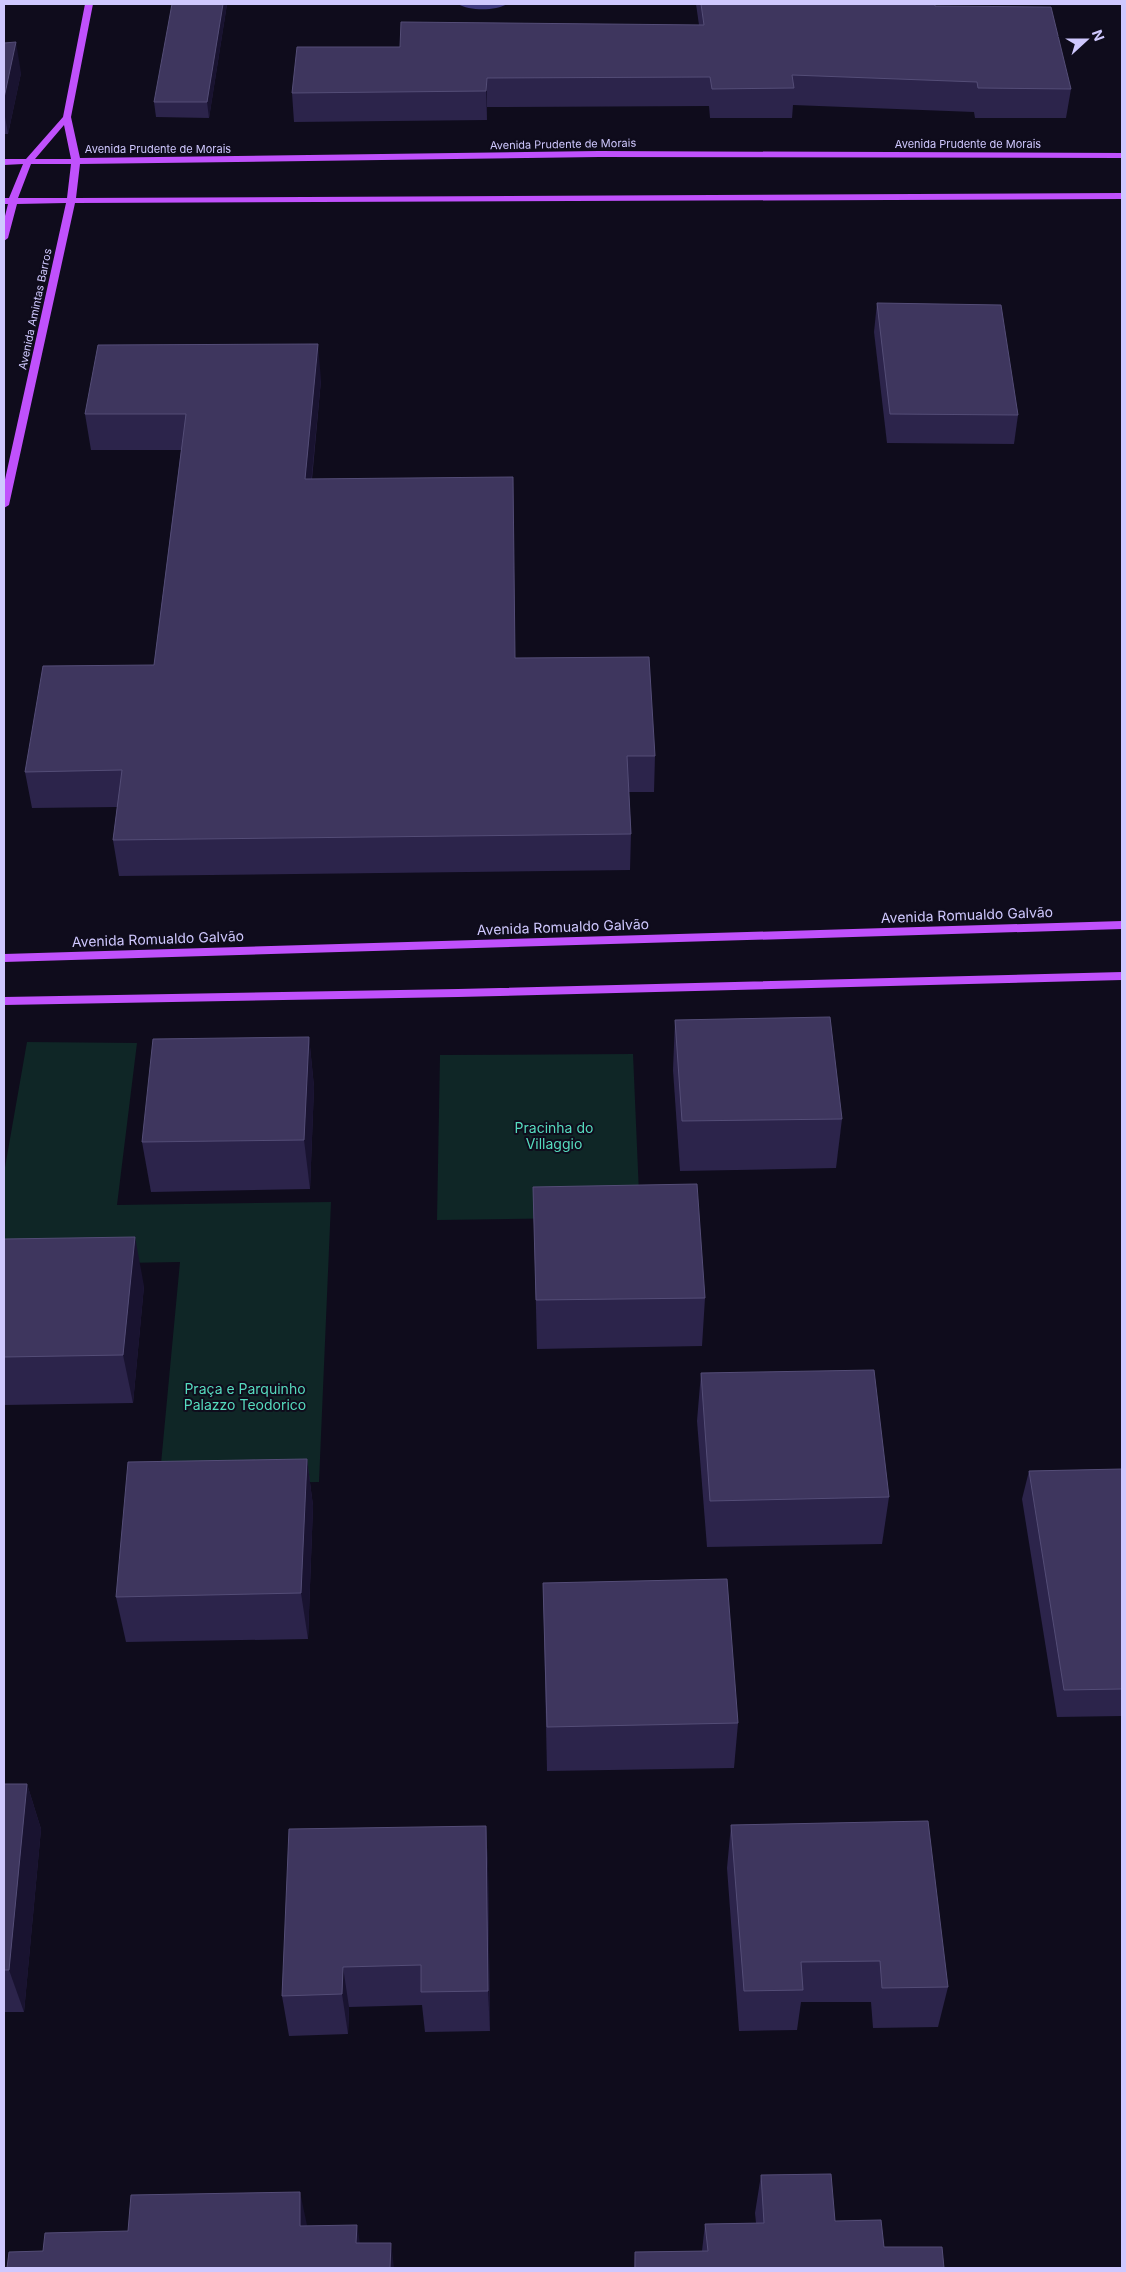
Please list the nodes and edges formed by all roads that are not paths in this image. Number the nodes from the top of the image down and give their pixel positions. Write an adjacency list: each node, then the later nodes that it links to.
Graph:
1 (89, 4): 4 (main road, Avenida Amintas Barros)
2 (462, 4): 3 (street)
3 (502, 4)
4 (67, 117): 6 (main road, Avenida Amintas Barros); 8 (main road, Avenida Amintas Barros)
5 (1122, 156): 6 (main road, Avenida Prudente de Morais)
6 (76, 161): 8 (main road, Avenida Prudente de Morais); 11 (main road, Avenida Amintas Barros)
7 (4, 162): 8 (main road, Avenida Prudente de Morais)
8 (28, 162): 10 (main road, Avenida Amintas Barros)
9 (1122, 196): 11 (main road)
10 (8, 200): 11 (main road); 12 (main road, Avenida Amintas Barros)
11 (70, 200): 13 (main road, Avenida Amintas Barros)
12 (4, 238)
13 (4, 506)
14 (1122, 925): 15 (main road, Avenida Romualdo Galvão)
15 (4, 958)
16 (1122, 976): 17 (main road)
17 (4, 1001)

